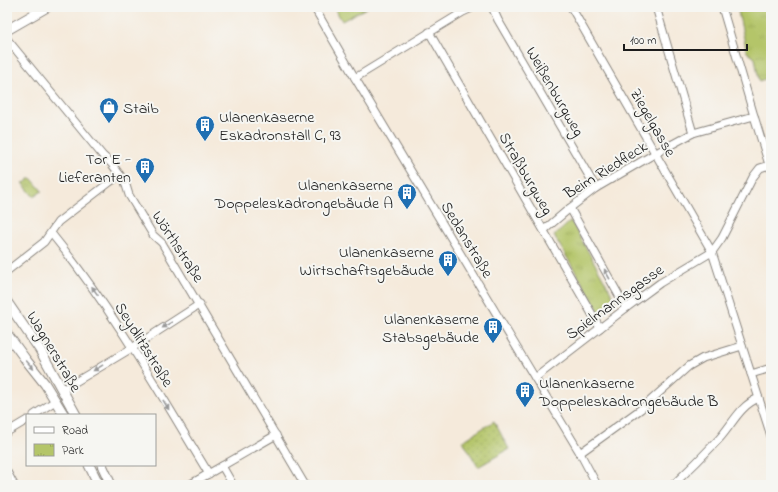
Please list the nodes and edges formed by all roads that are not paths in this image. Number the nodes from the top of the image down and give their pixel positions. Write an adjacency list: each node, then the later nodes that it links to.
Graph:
1 (47, 7): 8 (street)
2 (314, 7): 11 (street, Sedanstraße)
3 (474, 7): 9 (street)
4 (492, 7): 17 (street, Weißenburgweg)
5 (571, 7): 14 (street, Ziegelgasse)
6 (656, 7): 13 (street)
7 (722, 7): 12 (street)
8 (7, 30)
9 (429, 32): 11 (street); 19 (street, Straßburgweg)
10 (7, 39): 16 (street, Wörthstraße)
11 (355, 78): 32 (street, Sedanstraße)
12 (754, 116): 13 (street, Beim Riedfleck); 15 (street)
13 (693, 134): 14 (street, Beim Riedfleck)
14 (656, 153): 17 (street, Beim Riedfleck); 21 (street, Ziegelgasse)
15 (770, 167): 21 (street)
16 (120, 176): 20 (street); 24 (street, Wörthstraße)
17 (596, 188): 18 (street, Beim Riedfleck)
18 (570, 208): 19 (street, Beim Riedfleck); 25 (street, Straßburgweg, one-way to 18)
19 (544, 230): 26 (street, Straßburgweg)
20 (51, 233): 22 (street); 29 (street, Seydlitzstraße, one-way to 20)
21 (712, 252): 25 (street, Spielmannsgasse); 28 (street, Ziegelgasse)
22 (7, 271)
23 (7, 302): 33 (street, Wagnerstraße)
24 (200, 304): 29 (street, one-way to 29); 41 (street, Wörthstraße)
25 (626, 308): 26 (street, Spielmannsgasse)
26 (600, 328): 32 (street, Spielmannsgasse)
27 (7, 334): 35 (street, Wagnerstraße, one-way to 35)
28 (742, 346): 31 (street, Ziegelgasse); 43 (street)
29 (132, 348): 33 (street, one-way to 33); 47 (street, Seydlitzstraße, one-way to 47)
30 (771, 368): 31 (street)
31 (751, 374): 34 (street, Ziegelgasse)
32 (535, 378): 43 (street, Sedanstraße)
33 (62, 390): 38 (street, Wagnerstraße)
34 (759, 398): 42 (street, Ziegelgasse); 56 (street)
35 (56, 401): 36 (street); 37 (street, Wagnerstraße)
36 (36, 414)
37 (63, 414)
38 (75, 414)
39 (26, 421): 40 (street)
40 (7, 432)
41 (276, 435): 46 (street); 54 (street, Wörthstraße)
42 (771, 436)
43 (580, 453): 55 (street, Sedanstraße)
44 (90, 466): 50 (street)
45 (102, 466): 51 (street)
46 (222, 466): 47 (street); 53 (street)
47 (209, 474): 52 (street)
48 (8, 477): 49 (street)
49 (14, 485)
50 (99, 485)
51 (111, 485)
52 (189, 485)
53 (232, 485)
54 (305, 485)
55 (597, 485)
56 (673, 485)

